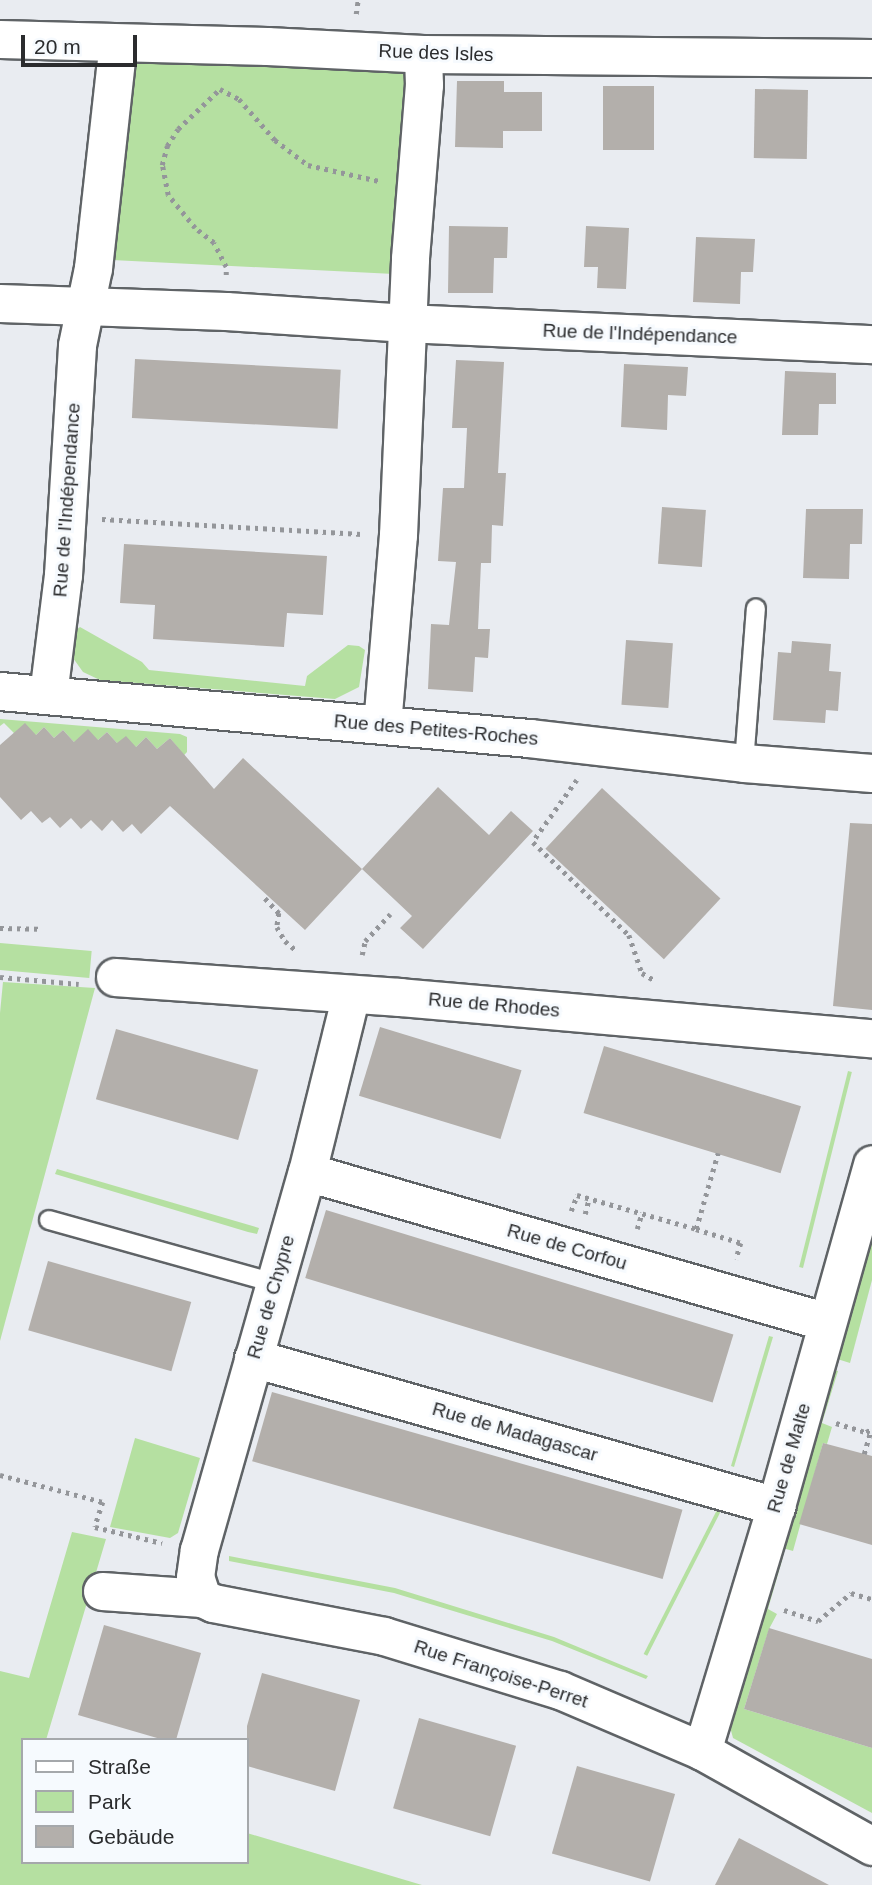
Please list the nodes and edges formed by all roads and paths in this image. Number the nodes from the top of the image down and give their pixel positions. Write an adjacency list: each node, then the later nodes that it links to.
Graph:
1 (0, 39): 2 (street, Rue des Isles)
2 (118, 43): 3 (street, Rue des Isles); 7 (street, Rue de l'Indépendance)
3 (423, 54): 4 (street, Rue des Isles); 5 (street)
4 (872, 58)
5 (416, 188): 8 (path); 9 (street)
6 (0, 303): 7 (street, Rue de l'Indépendance)
7 (86, 307): 8 (street, Rue de l'Indépendance); 11 (street, Rue de l'Indépendance)
8 (226, 311): 9 (street, Rue de l'Indépendance)
9 (407, 323): 10 (street, Rue de l'Indépendance); 12 (street)
10 (872, 344)
11 (66, 517): 12 (path); 15 (street, Rue de l'Indépendance)
12 (398, 536): 16 (street)
13 (756, 608): 18 (lane)
14 (0, 691): 15 (street, Rue des Petites-Roches)
15 (48, 695): 16 (street, Rue des Petites-Roches)
16 (382, 725): 17 (street, Rue des Petites-Roches)
17 (579, 744): 18 (street, Rue des Petites-Roches); 30 (path)
18 (744, 763): 19 (street, Rue des Petites-Roches)
19 (872, 773)
20 (265, 898): 24 (path)
21 (390, 914): 25 (path)
22 (0, 928): 23 (path)
23 (38, 929)
24 (300, 953)
25 (361, 957): 26 (path); 27 (path)
26 (375, 958)
27 (351, 959)
28 (0, 977): 29 (path)
29 (102, 981): 31 (street, Rue de Rhodes)
30 (663, 985)
31 (351, 995): 32 (street, Rue de Rhodes); 35 (street, Rue de Chypre)
32 (872, 1038)
33 (718, 1153): 38 (path)
34 (872, 1164): 41 (street, Rue de Malte)
35 (307, 1172): 40 (street, Rue de Chypre); 41 (street, Rue de Corfou)
36 (568, 1219): 38 (path)
37 (49, 1220): 40 (lane)
38 (696, 1228): 39 (path)
39 (734, 1265)
40 (274, 1283): 42 (street, Rue de Chypre)
41 (827, 1322): 46 (street, Rue de Malte)
42 (254, 1358): 46 (street, Rue de Madagascar); 49 (street, Rue de Chypre)
43 (872, 1429): 44 (path)
44 (864, 1454)
45 (0, 1475): 47 (path)
46 (776, 1506): 52 (street, Rue de Malte)
47 (173, 1545)
48 (102, 1591): 49 (street, Rue Françoise-Perret)
49 (202, 1598): 52 (street, Rue Françoise-Perret)
50 (872, 1599): 51 (path)
51 (773, 1606)
52 (702, 1751): 53 (street, Rue Françoise-Perret)
53 (872, 1846)

